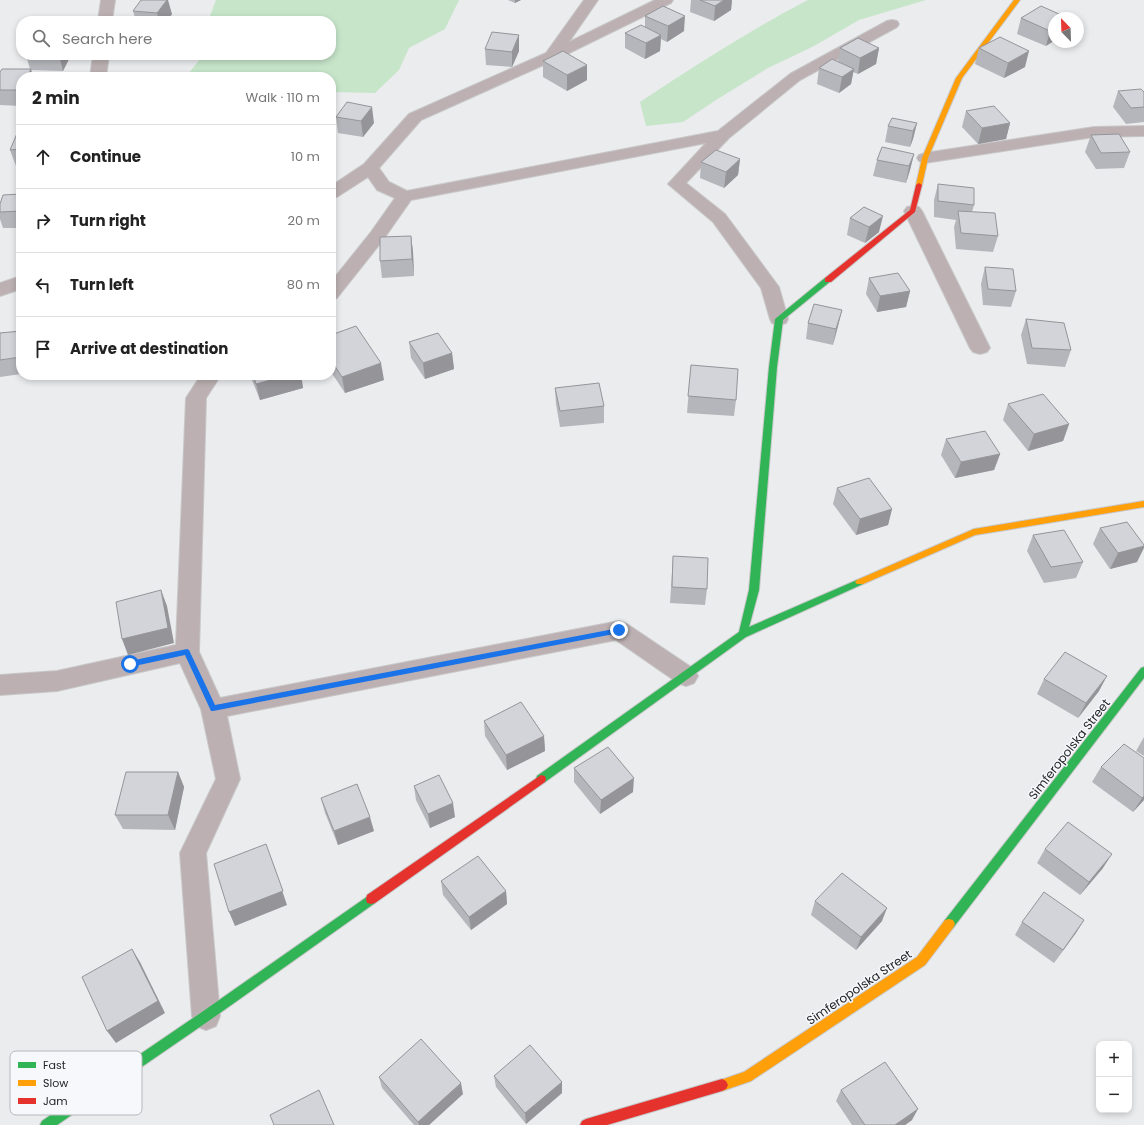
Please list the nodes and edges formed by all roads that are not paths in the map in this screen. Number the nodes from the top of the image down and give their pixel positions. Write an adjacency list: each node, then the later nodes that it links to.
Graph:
1 (108, 0): 5 (street)
2 (591, 0): 7 (street)
3 (666, 0): 7 (street)
4 (1017, 0): 12 (street)
5 (106, 16)
6 (892, 24): 11 (street)
7 (552, 56): 13 (street)
8 (100, 60): 9 (street)
9 (99, 72)
10 (1144, 131): 12 (street)
11 (723, 135): 15 (street); 20 (street)
12 (925, 158): 16 (street)
13 (370, 168): 14 (street); 15 (street)
14 (336, 190)
15 (405, 196): 18 (street)
16 (913, 211): 20 (street); 21 (street)
17 (16, 284): 19 (street)
18 (336, 288)
19 (0, 290)
20 (779, 319): 24 (street)
21 (980, 348)
22 (208, 380): 25 (street)
23 (1144, 504): 24 (street)
24 (743, 634): 27 (street)
25 (187, 652): 28 (street); 29 (street)
26 (1144, 671): 34 (street, Simferopolska Street)
27 (686, 676): 29 (street); 30 (street)
28 (0, 685)
29 (213, 708): 30 (street)
30 (206, 1016): 31 (street)
31 (142, 1060)
32 (61, 1115): 33 (street)
33 (46, 1125)
34 (586, 1125)

